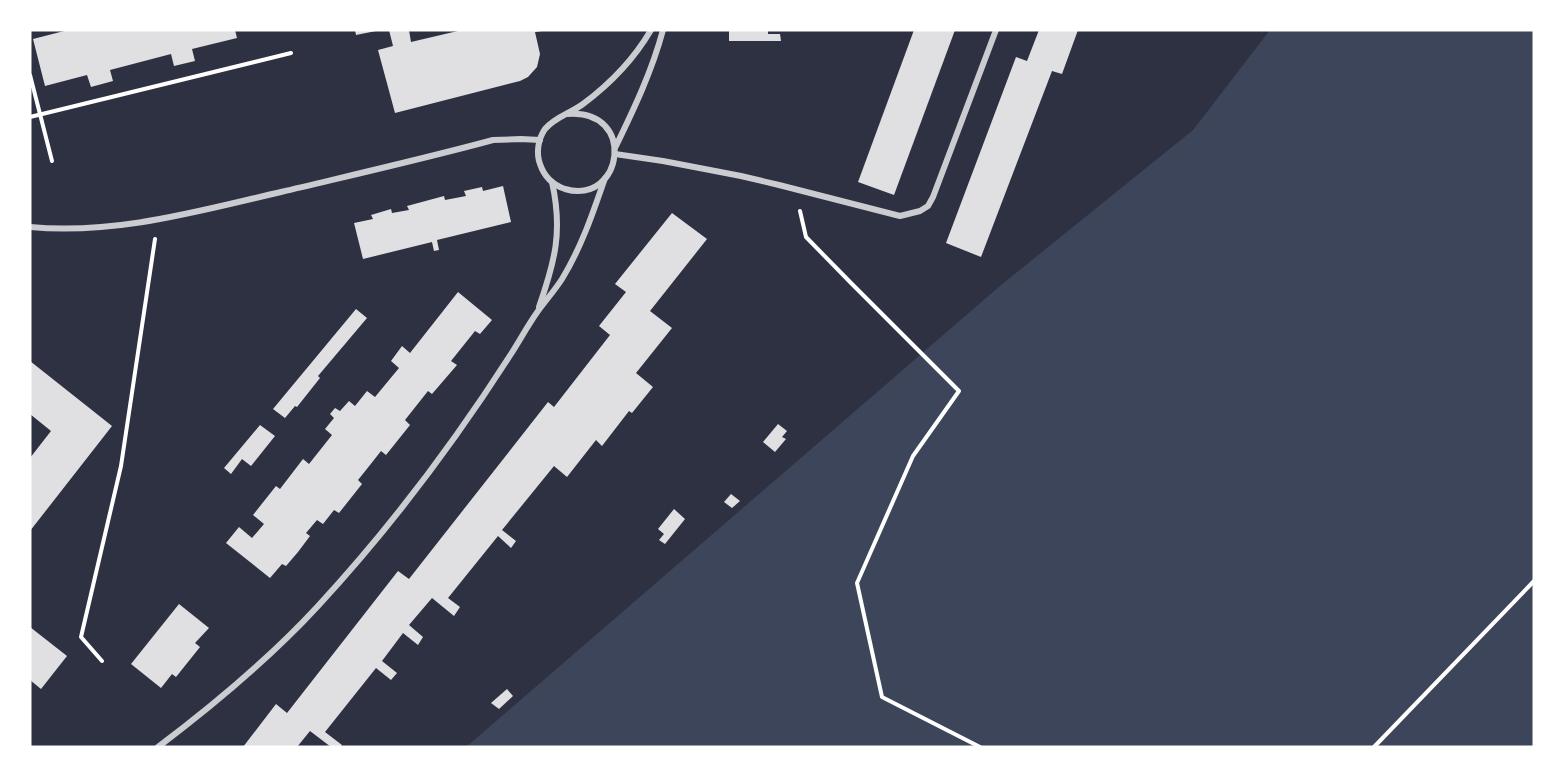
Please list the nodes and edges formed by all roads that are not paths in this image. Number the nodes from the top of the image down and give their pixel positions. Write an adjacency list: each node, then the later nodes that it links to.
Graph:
1 (651, 30): 4 (street)
2 (663, 30): 6 (street)
3 (996, 30): 6 (street)
4 (567, 114): 5 (street); 6 (street)
5 (540, 140): 8 (street); 9 (street)
6 (615, 151): 7 (street)
7 (605, 178): 8 (street); 10 (street)
8 (552, 182): 10 (street)
9 (30, 226)
10 (537, 313): 11 (street)
11 (159, 747)

